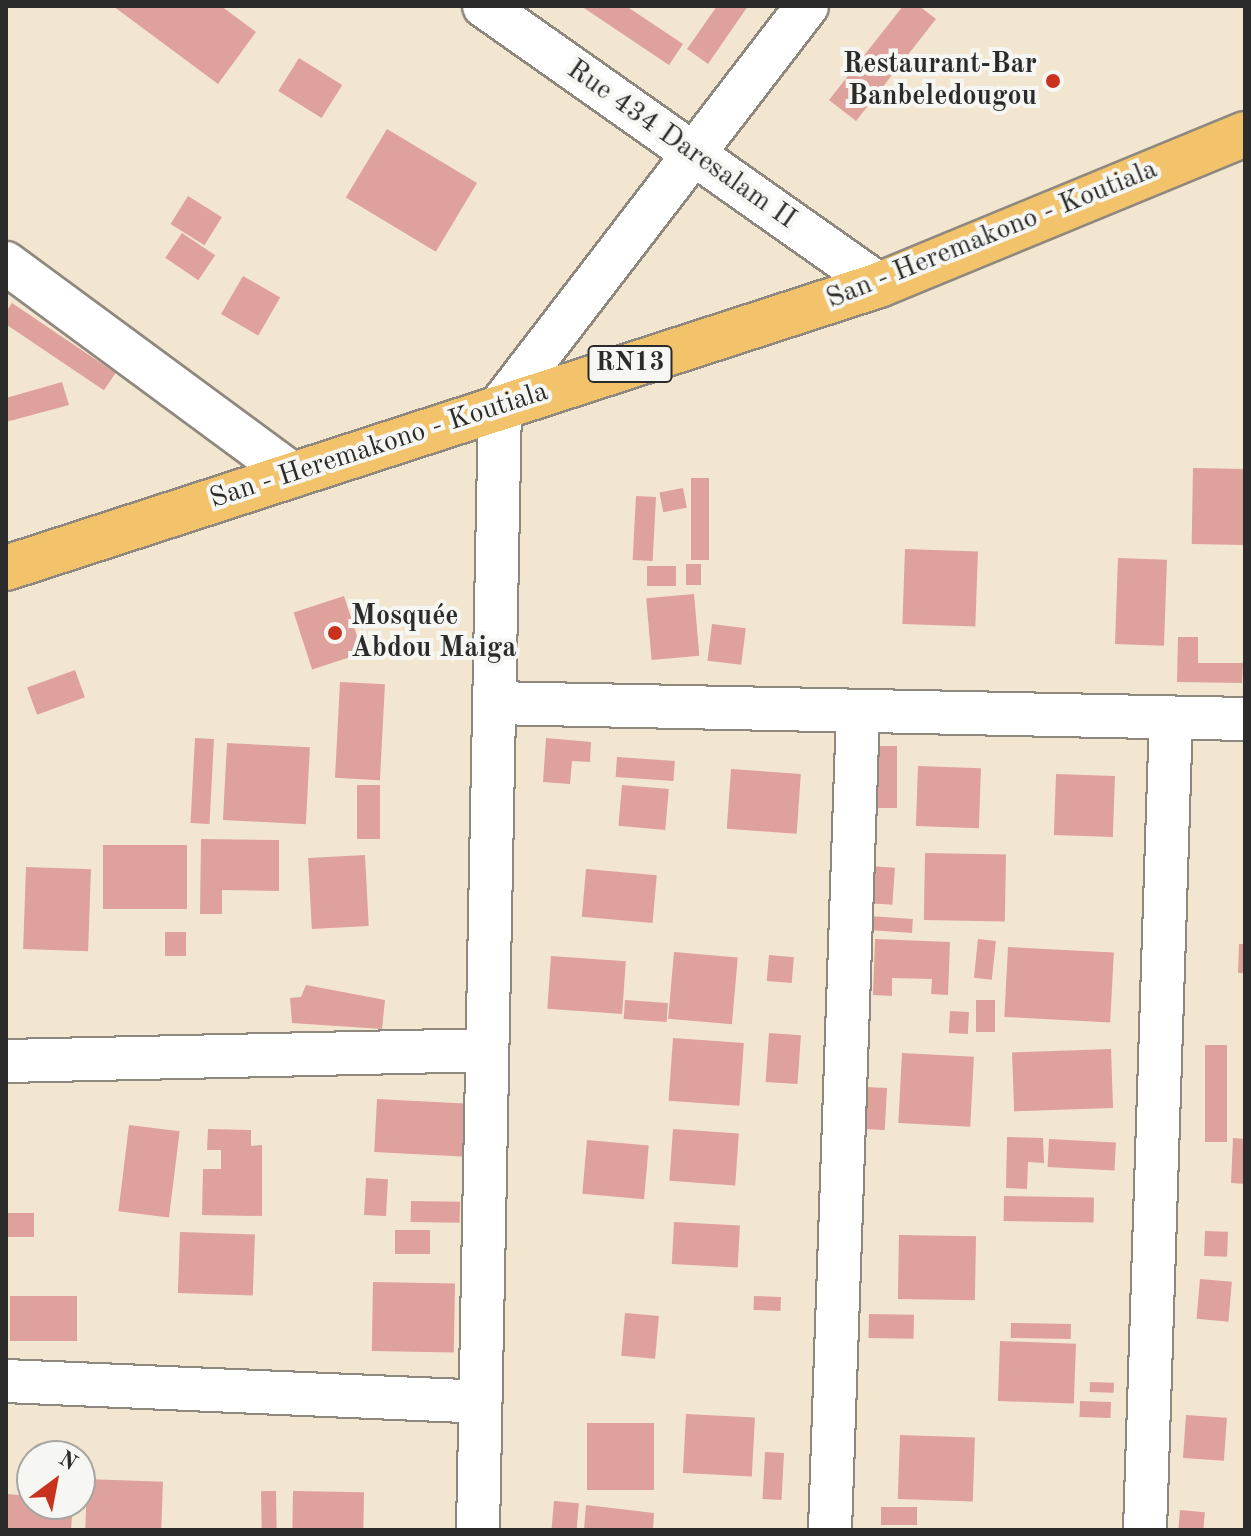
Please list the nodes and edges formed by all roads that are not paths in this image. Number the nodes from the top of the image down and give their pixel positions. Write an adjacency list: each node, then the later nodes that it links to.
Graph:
1 (484, 6): 4 (street, Rue 434 Daresalam II)
2 (807, 6): 4 (street)
3 (1245, 134): 6 (main road, San - Heremakono - Koutiala / RN13)
4 (696, 155): 6 (street, Rue 434 Daresalam II); 7 (street)
5 (6, 263): 8 (street)
6 (879, 285): 7 (main road, San - Heremakono - Koutiala / RN13)
7 (500, 406): 8 (main road, San - Heremakono - Koutiala / RN13); 10 (street)
8 (294, 475): 9 (main road, San - Heremakono - Koutiala / RN13)
9 (6, 568)
10 (494, 703): 11 (street); 14 (street)
11 (858, 711): 12 (street); 19 (street)
12 (1171, 717): 13 (street); 20 (street)
13 (1245, 719)
14 (487, 1050): 15 (street); 17 (street)
15 (6, 1061)
16 (6, 1381): 17 (street)
17 (480, 1402): 18 (street)
18 (478, 1530)
19 (830, 1530)
20 (1145, 1530)

